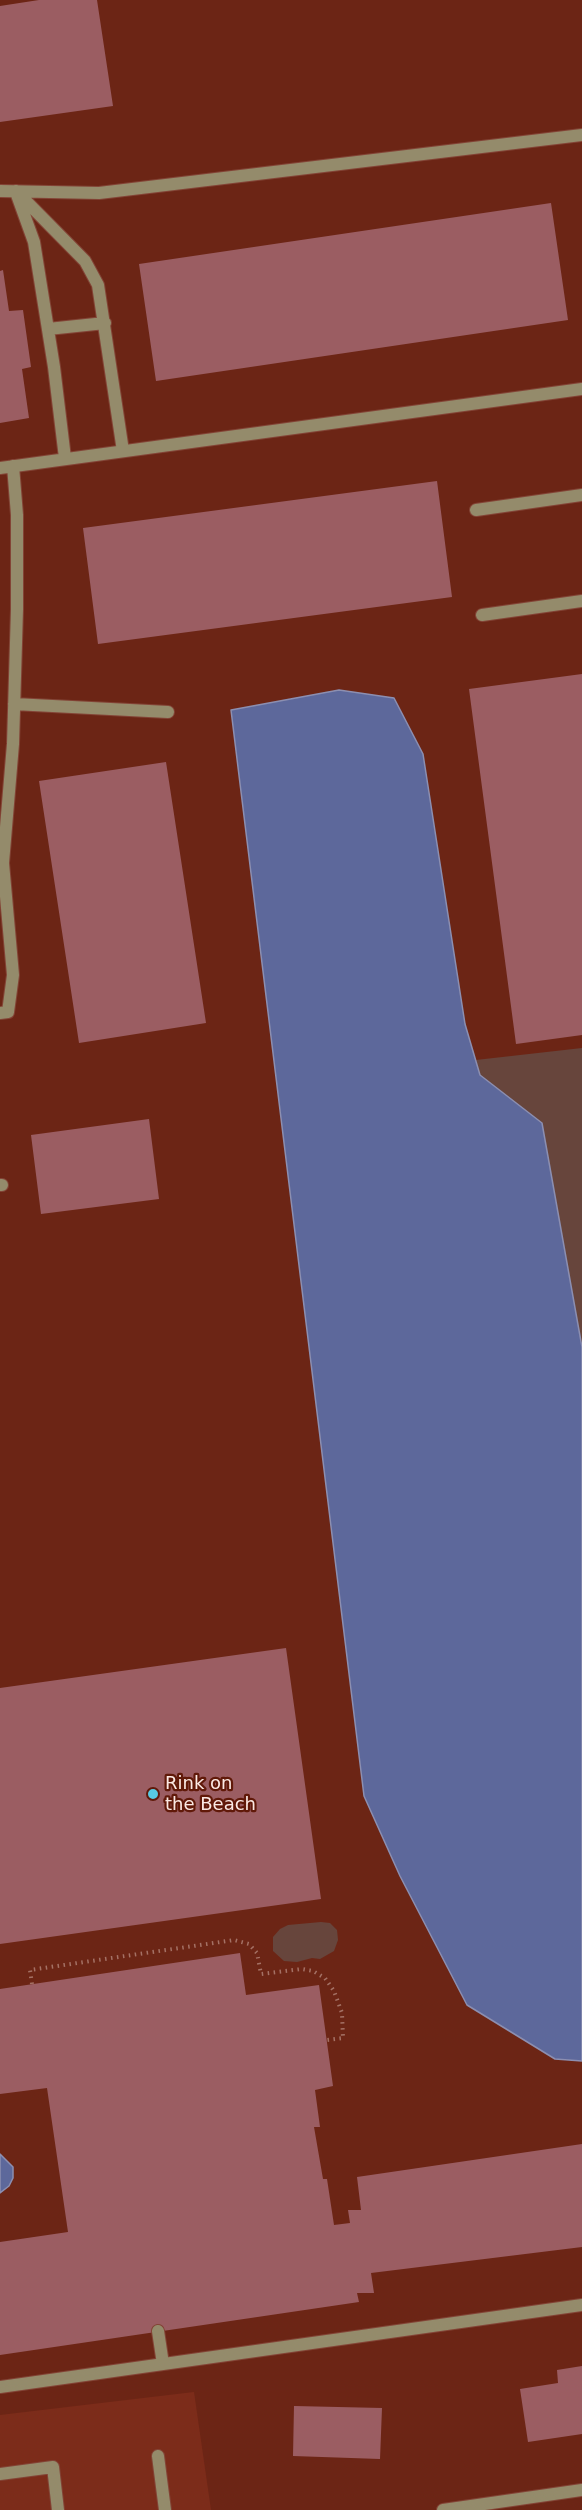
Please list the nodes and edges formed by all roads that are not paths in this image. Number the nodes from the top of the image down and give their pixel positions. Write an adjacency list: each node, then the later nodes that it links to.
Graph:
1 (582, 135): 3 (lane)
2 (0, 191): 3 (lane)
3 (16, 191): 4 (lane); 5 (lane)
4 (105, 323): 5 (lane); 7 (lane)
5 (48, 329): 8 (lane)
6 (582, 389): 7 (lane)
7 (123, 451): 8 (lane)
8 (65, 458): 9 (lane)
9 (6, 467): 14 (lane)
10 (582, 495): 11 (lane)
11 (476, 510)
12 (582, 601): 13 (lane)
13 (482, 615)
14 (14, 704): 15 (lane); 16 (lane)
15 (168, 712)
16 (0, 1013)
17 (582, 2305): 19 (lane)
18 (158, 2331): 19 (lane)
19 (163, 2364): 20 (lane)
20 (0, 2387)
21 (158, 2456): 25 (lane)
22 (0, 2474): 24 (lane)
23 (582, 2490): 26 (lane)
24 (58, 2510)
25 (165, 2510)
26 (443, 2510)

